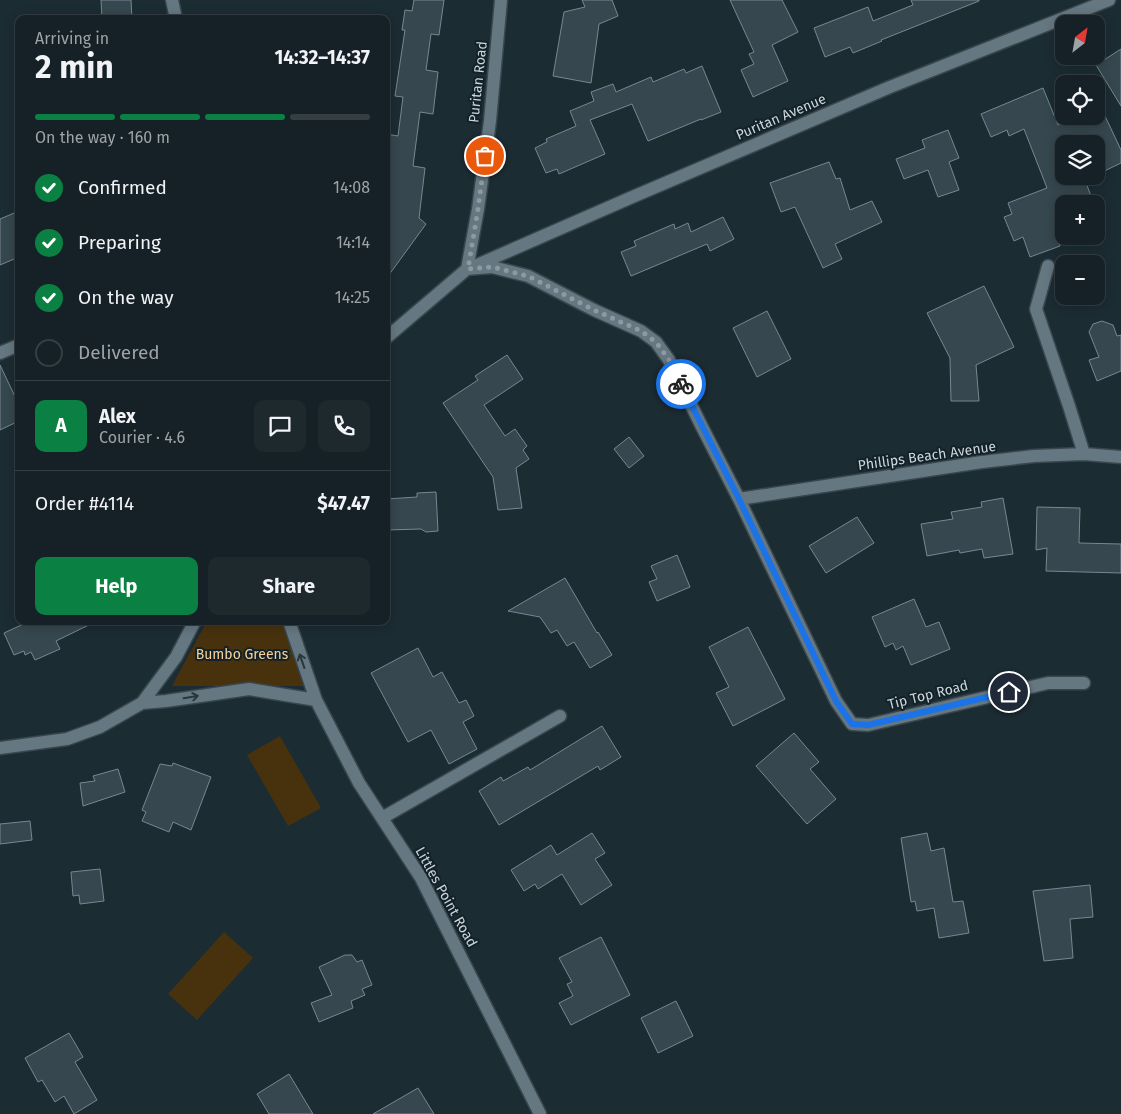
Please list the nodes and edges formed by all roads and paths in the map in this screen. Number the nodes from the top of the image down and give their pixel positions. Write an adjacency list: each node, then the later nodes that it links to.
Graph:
1 (172, 0): 4 (street)
2 (501, 0): 6 (street, Puritan Road)
3 (1109, 0): 6 (street, Puritan Avenue)
4 (175, 15)
5 (1048, 266): 10 (street)
6 (468, 269): 7 (street); 12 (street)
7 (390, 335)
8 (15, 347): 9 (street)
9 (0, 353)
10 (1084, 454): 11 (street, Phillips Beach Avenue); 12 (street, Phillips Beach Avenue)
11 (1121, 457)
12 (739, 499): 15 (street, Tip Top Road)
13 (193, 625): 17 (street)
14 (290, 625): 16 (street, Littles Point Road, one-way to 14)
15 (1084, 683)
16 (316, 700): 17 (street, one-way to 16); 20 (street, Littles Point Road)
17 (142, 703): 19 (street)
18 (560, 716): 20 (street)
19 (0, 748)
20 (382, 818): 21 (street, Littles Point Road)
21 (540, 1114)

